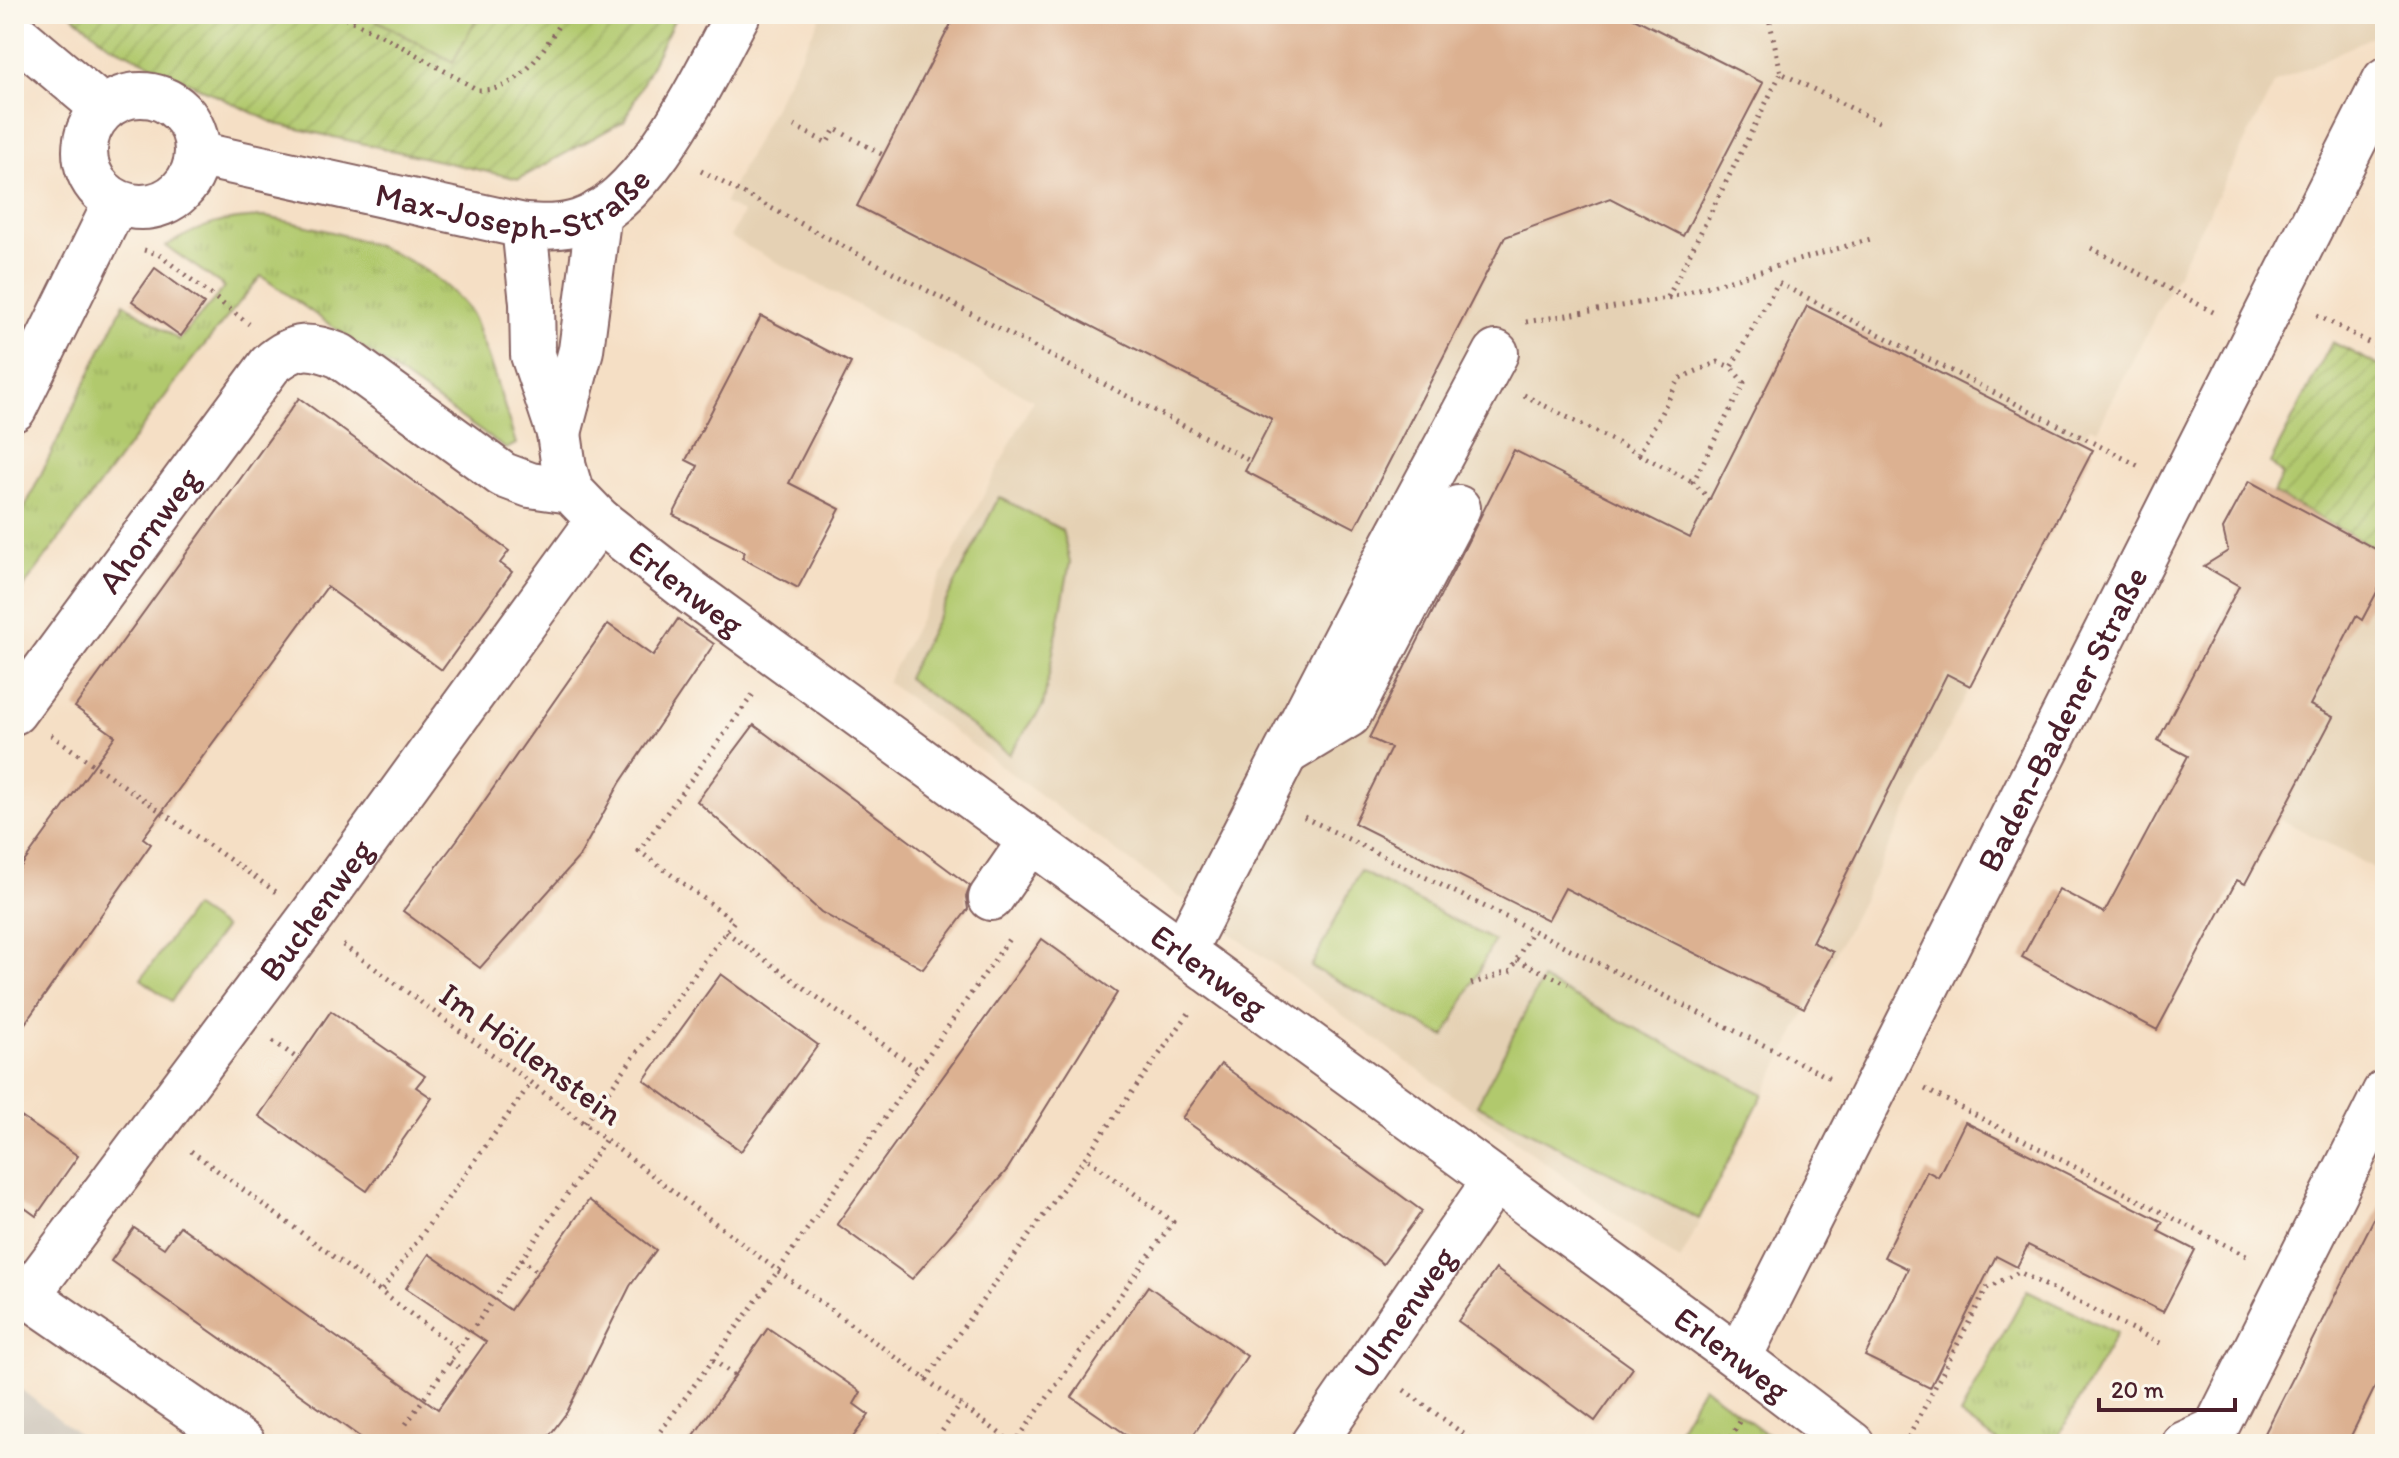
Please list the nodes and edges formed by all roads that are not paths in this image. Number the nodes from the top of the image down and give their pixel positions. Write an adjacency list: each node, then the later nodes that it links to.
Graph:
1 (738, 14): 6 (street, Max-Joseph-Straße)
2 (14, 33): 4 (street)
3 (2385, 80): 23 (street, Baden-Badener Straße)
4 (103, 108): 5 (street); 7 (street)
5 (197, 154): 7 (street); 8 (street, Max-Joseph-Straße)
6 (599, 212): 8 (street, Max-Joseph-Straße); 12 (street)
7 (107, 219): 11 (street)
8 (524, 226): 12 (street)
9 (285, 352): 13 (street, Erlenweg); 15 (street, Ahornweg)
10 (1490, 364): 16 (street)
11 (14, 409)
12 (559, 433): 13 (street)
13 (585, 505): 17 (street, Erlenweg); 22 (street, Buchenweg)
14 (1458, 508): 16 (street)
15 (15, 711)
16 (1286, 753): 19 (street)
17 (1031, 840): 18 (street); 19 (street, Erlenweg)
18 (1004, 913)
19 (1199, 964): 21 (street, Erlenweg)
20 (2385, 1092): 27 (street)
21 (1495, 1180): 23 (street, Erlenweg); 25 (street, Ulmenweg)
22 (21, 1291): 24 (street)
23 (1739, 1358): 26 (street, Erlenweg)
24 (243, 1444)
25 (1313, 1444)
26 (1852, 1444)
27 (2184, 1444)

